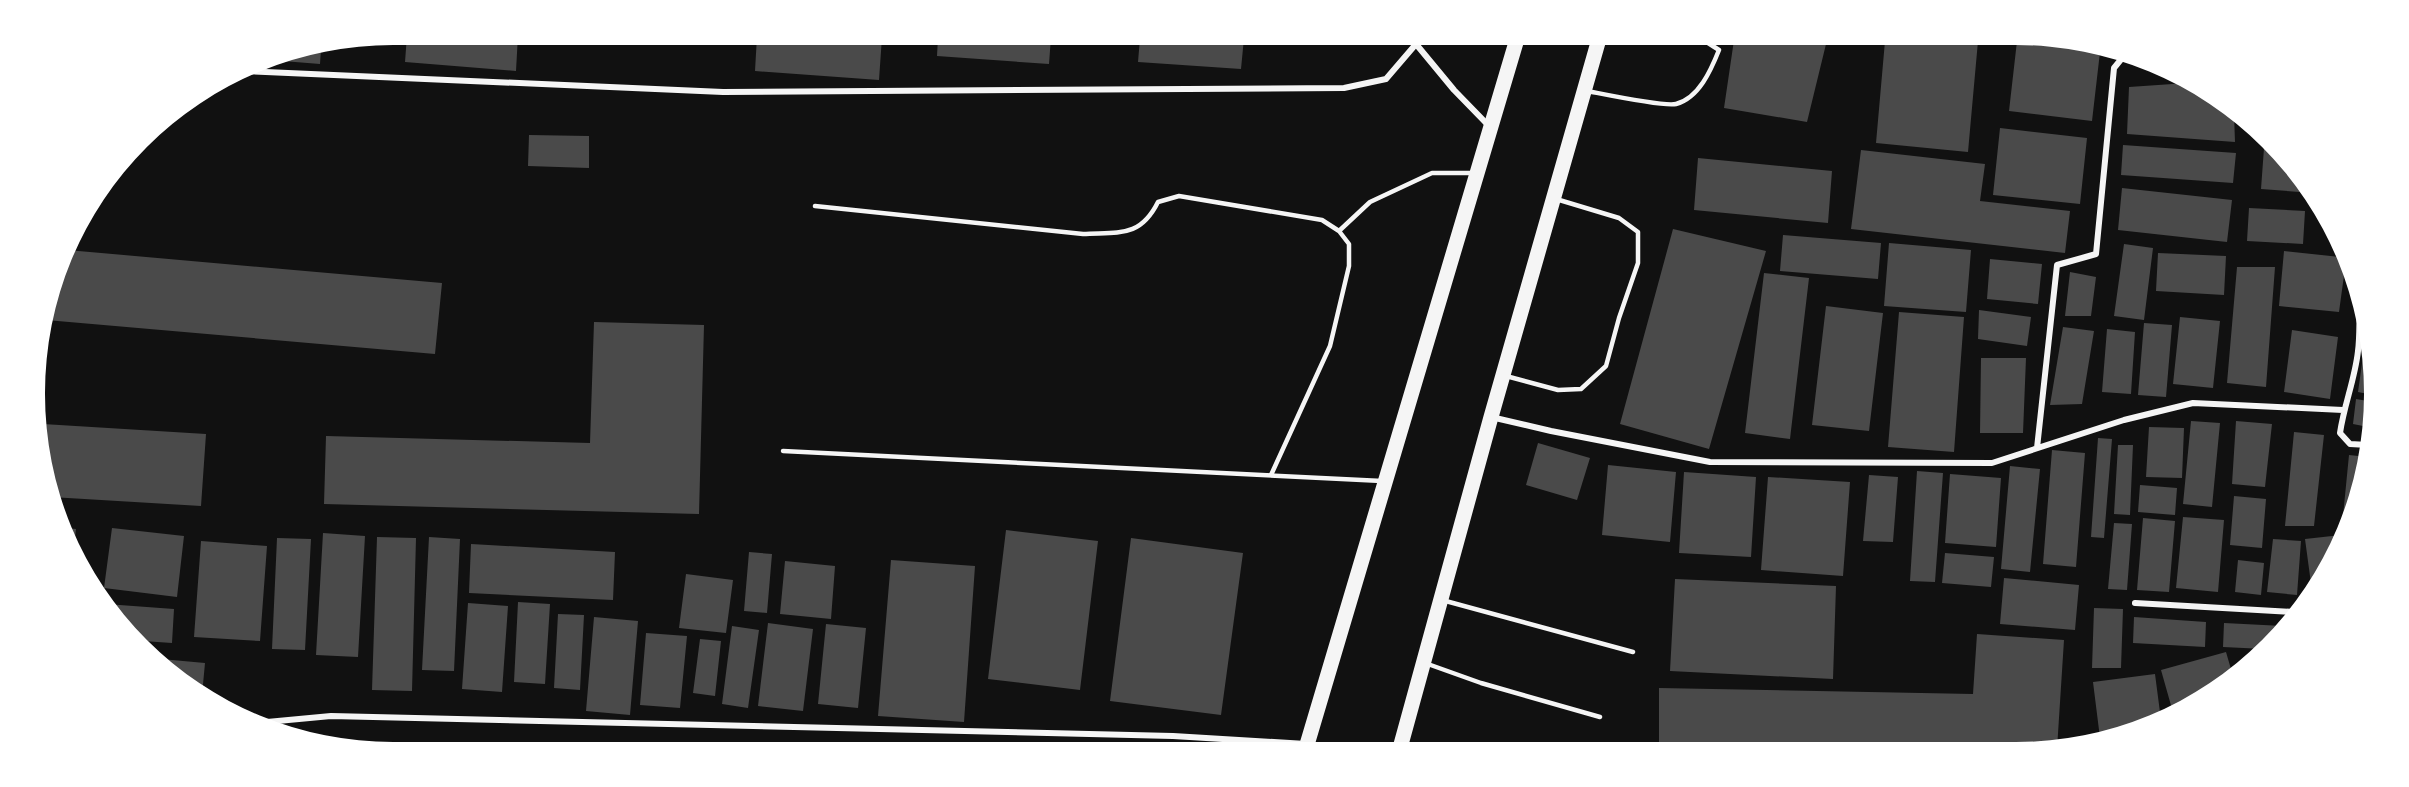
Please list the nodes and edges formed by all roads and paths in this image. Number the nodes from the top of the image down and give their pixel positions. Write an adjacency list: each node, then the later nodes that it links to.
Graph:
1 (1413, 45): 7 (street)
2 (1419, 45): 9 (street)
3 (1515, 45): 9 (main road)
4 (1597, 45): 8 (main road)
5 (1710, 45): 8 (lane)
6 (2119, 61): 19 (street)
7 (260, 72)
8 (1584, 91): 11 (main road)
9 (1491, 128): 10 (main road)
10 (1476, 173): 13 (lane); 22 (main road)
11 (1553, 199): 15 (main road); 15 (lane)
12 (815, 206): 13 (lane)
13 (1339, 231): 21 (lane)
14 (2359, 335): 16 (street)
15 (1503, 375): 17 (main road)
16 (2343, 411): 18 (street); 19 (street)
17 (1491, 417): 19 (street); 23 (main road)
18 (2360, 445)
19 (2037, 448)
20 (783, 451): 21 (lane)
21 (1270, 475): 22 (lane)
22 (1385, 481): 31 (main road)
23 (1441, 599): 26 (lane); 27 (main road)
24 (2135, 603): 25 (street)
25 (2287, 612)
26 (1633, 652)
27 (1423, 663): 28 (lane); 32 (main road)
28 (1600, 717)
29 (275, 721): 30 (street)
30 (1253, 742)
31 (1307, 742)
32 (1402, 742)

